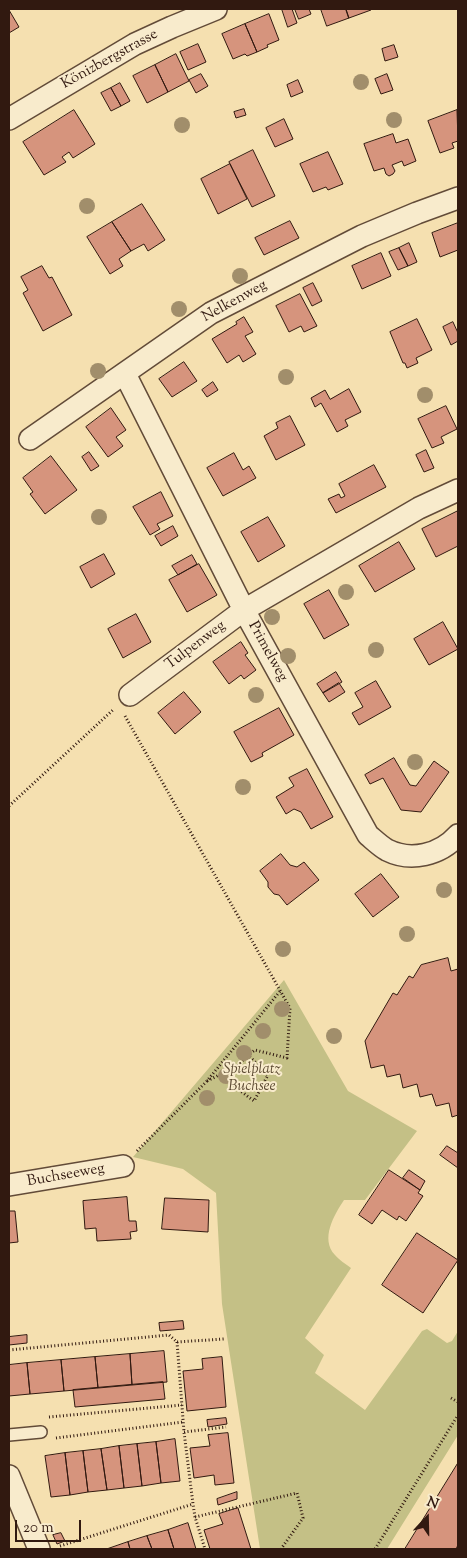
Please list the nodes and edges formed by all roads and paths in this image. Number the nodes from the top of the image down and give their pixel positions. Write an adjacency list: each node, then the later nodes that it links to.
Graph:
1 (216, 9): 2 (street, Könizbergstrasse)
2 (9, 119)
3 (458, 198): 4 (street, Nelkenweg)
4 (125, 374): 5 (street, Nelkenweg); 7 (street, Primelweg)
5 (30, 439)
6 (458, 490): 7 (street, Tulpenweg)
7 (244, 610): 8 (street, Tulpenweg); 10 (street, Primelweg)
8 (125, 700): 9 (path); 11 (path)
9 (9, 806)
10 (458, 836)
11 (281, 990): 12 (path); 14 (path)
12 (248, 1055): 13 (path); 13 (path)
13 (219, 1075): 14 (path)
14 (207, 1081): 15 (path)
15 (123, 1166): 16 (street, Buchseeweg)
16 (9, 1186)
17 (224, 1339): 18 (path)
18 (177, 1342): 19 (path); 22 (path)
19 (9, 1350)
20 (451, 1398): 21 (path)
21 (458, 1402)
22 (182, 1405): 24 (path); 25 (path)
23 (458, 1415): 37 (path)
24 (47, 1417)
25 (183, 1422): 28 (path); 30 (path)
26 (226, 1427): 28 (path)
27 (41, 1432): 29 (lane)
28 (184, 1432): 32 (path)
29 (9, 1435)
30 (55, 1438)
31 (9, 1476): 34 (street)
32 (193, 1504): 33 (path); 34 (path)
33 (195, 1517): 35 (path); 36 (path)
34 (48, 1548)
35 (205, 1549)
36 (281, 1549)
37 (375, 1549)

